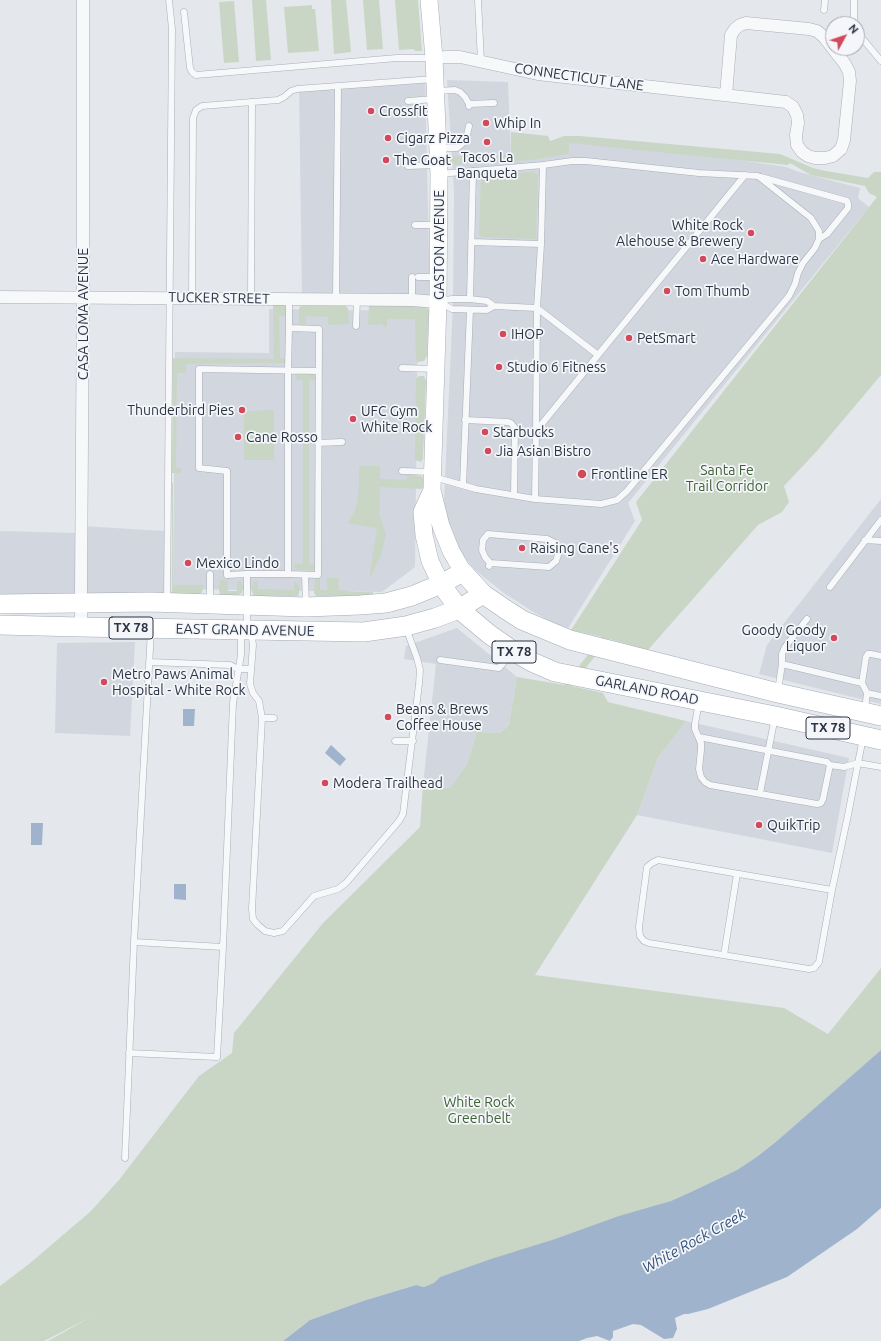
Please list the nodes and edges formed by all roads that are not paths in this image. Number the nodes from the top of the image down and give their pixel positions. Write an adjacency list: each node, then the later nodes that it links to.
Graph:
1 (83, 0): 35 (street, CASA LOMA AVENUE)
2 (169, 0): 36 (lane)
3 (429, 0): 11 (street, GASTON AVENUE)
4 (478, 0): 13 (lane)
5 (825, 0): 7 (lane)
6 (854, 0): 9 (lane)
7 (824, 10)
8 (184, 12): 11 (lane)
9 (854, 16)
10 (865, 42): 12 (lane)
11 (434, 58): 13 (street, CONNECTICUT LANE); 15 (street, GASTON AVENUE)
12 (881, 61)
13 (481, 62): 16 (street, CONNECTICUT LANE)
14 (338, 86): 15 (lane); 18 (lane); 40 (lane)
15 (436, 89): 17 (lane); 19 (lane); 21 (street, GASTON AVENUE)
16 (726, 95): 16 (street, CONNECTICUT LANE)
17 (408, 101)
18 (252, 102): 37 (lane); 38 (lane)
19 (494, 102)
20 (469, 126): 21 (lane)
21 (438, 148): 24 (street, GASTON AVENUE)
22 (543, 165): 25 (lane); 26 (lane); 32 (lane)
23 (408, 166): 24 (lane)
24 (439, 170): 25 (lane); 29 (street, GASTON AVENUE)
25 (473, 171): 31 (lane)
26 (745, 175): 27 (lane); 50 (lane)
27 (758, 176): 30 (lane); 30 (lane)
28 (415, 224): 29 (lane)
29 (439, 225): 33 (street, GASTON AVENUE)
30 (819, 239): 63 (lane)
31 (472, 242): 32 (lane); 42 (lane)
32 (541, 244): 46 (lane)
33 (439, 277): 43 (lane); 44 (street, GASTON AVENUE)
34 (0, 296): 35 (street, TUCKER STREET)
35 (83, 297): 36 (street, TUCKER STREET); 78 (street, CASA LOMA AVENUE)
36 (170, 298): 37 (street, TUCKER STREET); 76 (lane)
37 (192, 298): 38 (street, TUCKER STREET)
38 (251, 298): 39 (street, TUCKER STREET)
39 (289, 299): 40 (street, TUCKER STREET); 49 (lane)
40 (336, 299): 41 (street, TUCKER STREET)
41 (357, 299): 43 (street, TUCKER STREET); 48 (lane)
42 (470, 299): 44 (lane); 45 (lane)
43 (412, 300): 44 (street, TUCKER STREET)
44 (438, 302): 47 (lane); 53 (street, GASTON AVENUE)
45 (494, 306): 46 (lane); 47 (lane)
46 (537, 308): 50 (lane); 56 (lane)
47 (470, 310): 55 (lane)
48 (356, 326)
49 (289, 328): 52 (lane); 54 (lane)
50 (598, 355): 56 (lane)
51 (402, 368): 53 (lane)
52 (288, 370): 54 (lane); 70 (lane); 71 (lane)
53 (435, 370): 60 (street, GASTON AVENUE)
54 (319, 371): 58 (lane)
55 (465, 420): 61 (lane); 62 (lane)
56 (536, 431): 63 (lane)
57 (342, 442): 58 (lane)
58 (318, 443): 72 (lane)
59 (402, 471): 60 (lane)
60 (432, 480): 61 (lane); 68 (street, GASTON AVENUE); 73 (street, GASTON AVENUE)
61 (462, 484): 62 (lane)
62 (514, 495): 63 (lane)
63 (535, 499)
64 (881, 520): 65 (lane)
65 (865, 540): 66 (lane); 74 (lane)
66 (881, 542)
67 (490, 565): 67 (lane)
68 (463, 572): 73 (main road, EAST GRAND AVENUE / TX 78); 75 (main road, GARLAND ROAD / TX 78)
69 (210, 574): 79 (lane)
70 (247, 574): 71 (lane); 80 (lane)
71 (288, 574): 72 (lane)
72 (305, 574): 81 (lane)
73 (441, 584): 81 (main road, EAST GRAND AVENUE / TX 78); 82 (main road, GARLAND ROAD / TX 78)
74 (830, 587)
75 (483, 594): 82 (main road, EAST GRAND AVENUE / TX 78); 97 (main road, GARLAND ROAD / TX 78)
76 (167, 602): 78 (main road, EAST GRAND AVENUE / TX 78); 79 (main road, EAST GRAND AVENUE / TX 78)
77 (0, 604): 78 (main road, EAST GRAND AVENUE / TX 78)
78 (82, 604): 86 (street, CASA LOMA AVENUE)
79 (210, 604): 80 (main road, EAST GRAND AVENUE / TX 78)
80 (247, 606): 81 (main road, EAST GRAND AVENUE / TX 78); 88 (lane)
81 (306, 606)
82 (459, 609): 85 (main road, EAST GRAND AVENUE / TX 78); 89 (main road, GARLAND ROAD / TX 78)
83 (807, 619): 93 (lane)
84 (0, 625): 86 (main road, EAST GRAND AVENUE / TX 78)
85 (406, 626): 88 (main road, EAST GRAND AVENUE / TX 78); 108 (lane)
86 (80, 628): 87 (main road, EAST GRAND AVENUE / TX 78)
87 (151, 628): 88 (main road, EAST GRAND AVENUE / TX 78); 92 (lane)
88 (247, 630): 94 (lane); 95 (lane)
89 (513, 651): 91 (lane); 100 (main road, GARLAND ROAD / TX 78)
90 (881, 656): 96 (lane)
91 (440, 660)
92 (149, 662): 94 (lane); 116 (lane)
93 (782, 664): 96 (lane); 97 (lane)
94 (238, 669): 95 (lane); 117 (lane)
95 (251, 670): 103 (lane)
96 (862, 683): 98 (lane)
97 (778, 693): 101 (main road, GARLAND ROAD / TX 78); 102 (main road)
98 (867, 693): 99 (lane); 101 (lane)
99 (881, 696)
100 (690, 699): 102 (main road, GARLAND ROAD / TX 78); 105 (lane)
101 (873, 714)
102 (775, 716): 106 (main road, GARLAND ROAD / TX 78); 109 (lane)
103 (262, 718): 104 (lane); 108 (lane)
104 (274, 718)
105 (699, 737): 109 (lane); 113 (lane)
106 (872, 738): 110 (lane)
107 (395, 741): 108 (lane)
108 (413, 741)
109 (769, 751): 111 (lane); 113 (lane)
110 (858, 763): 111 (lane); 112 (lane); 115 (lane)
111 (830, 765): 113 (lane)
112 (881, 767)
113 (760, 793)
114 (738, 874): 115 (lane); 118 (lane); 118 (lane)
115 (832, 890): 118 (lane)
116 (134, 942): 117 (lane); 119 (lane)
117 (223, 947): 119 (lane)
118 (724, 955)
119 (129, 1053): 120 (lane)
120 (125, 1158)

